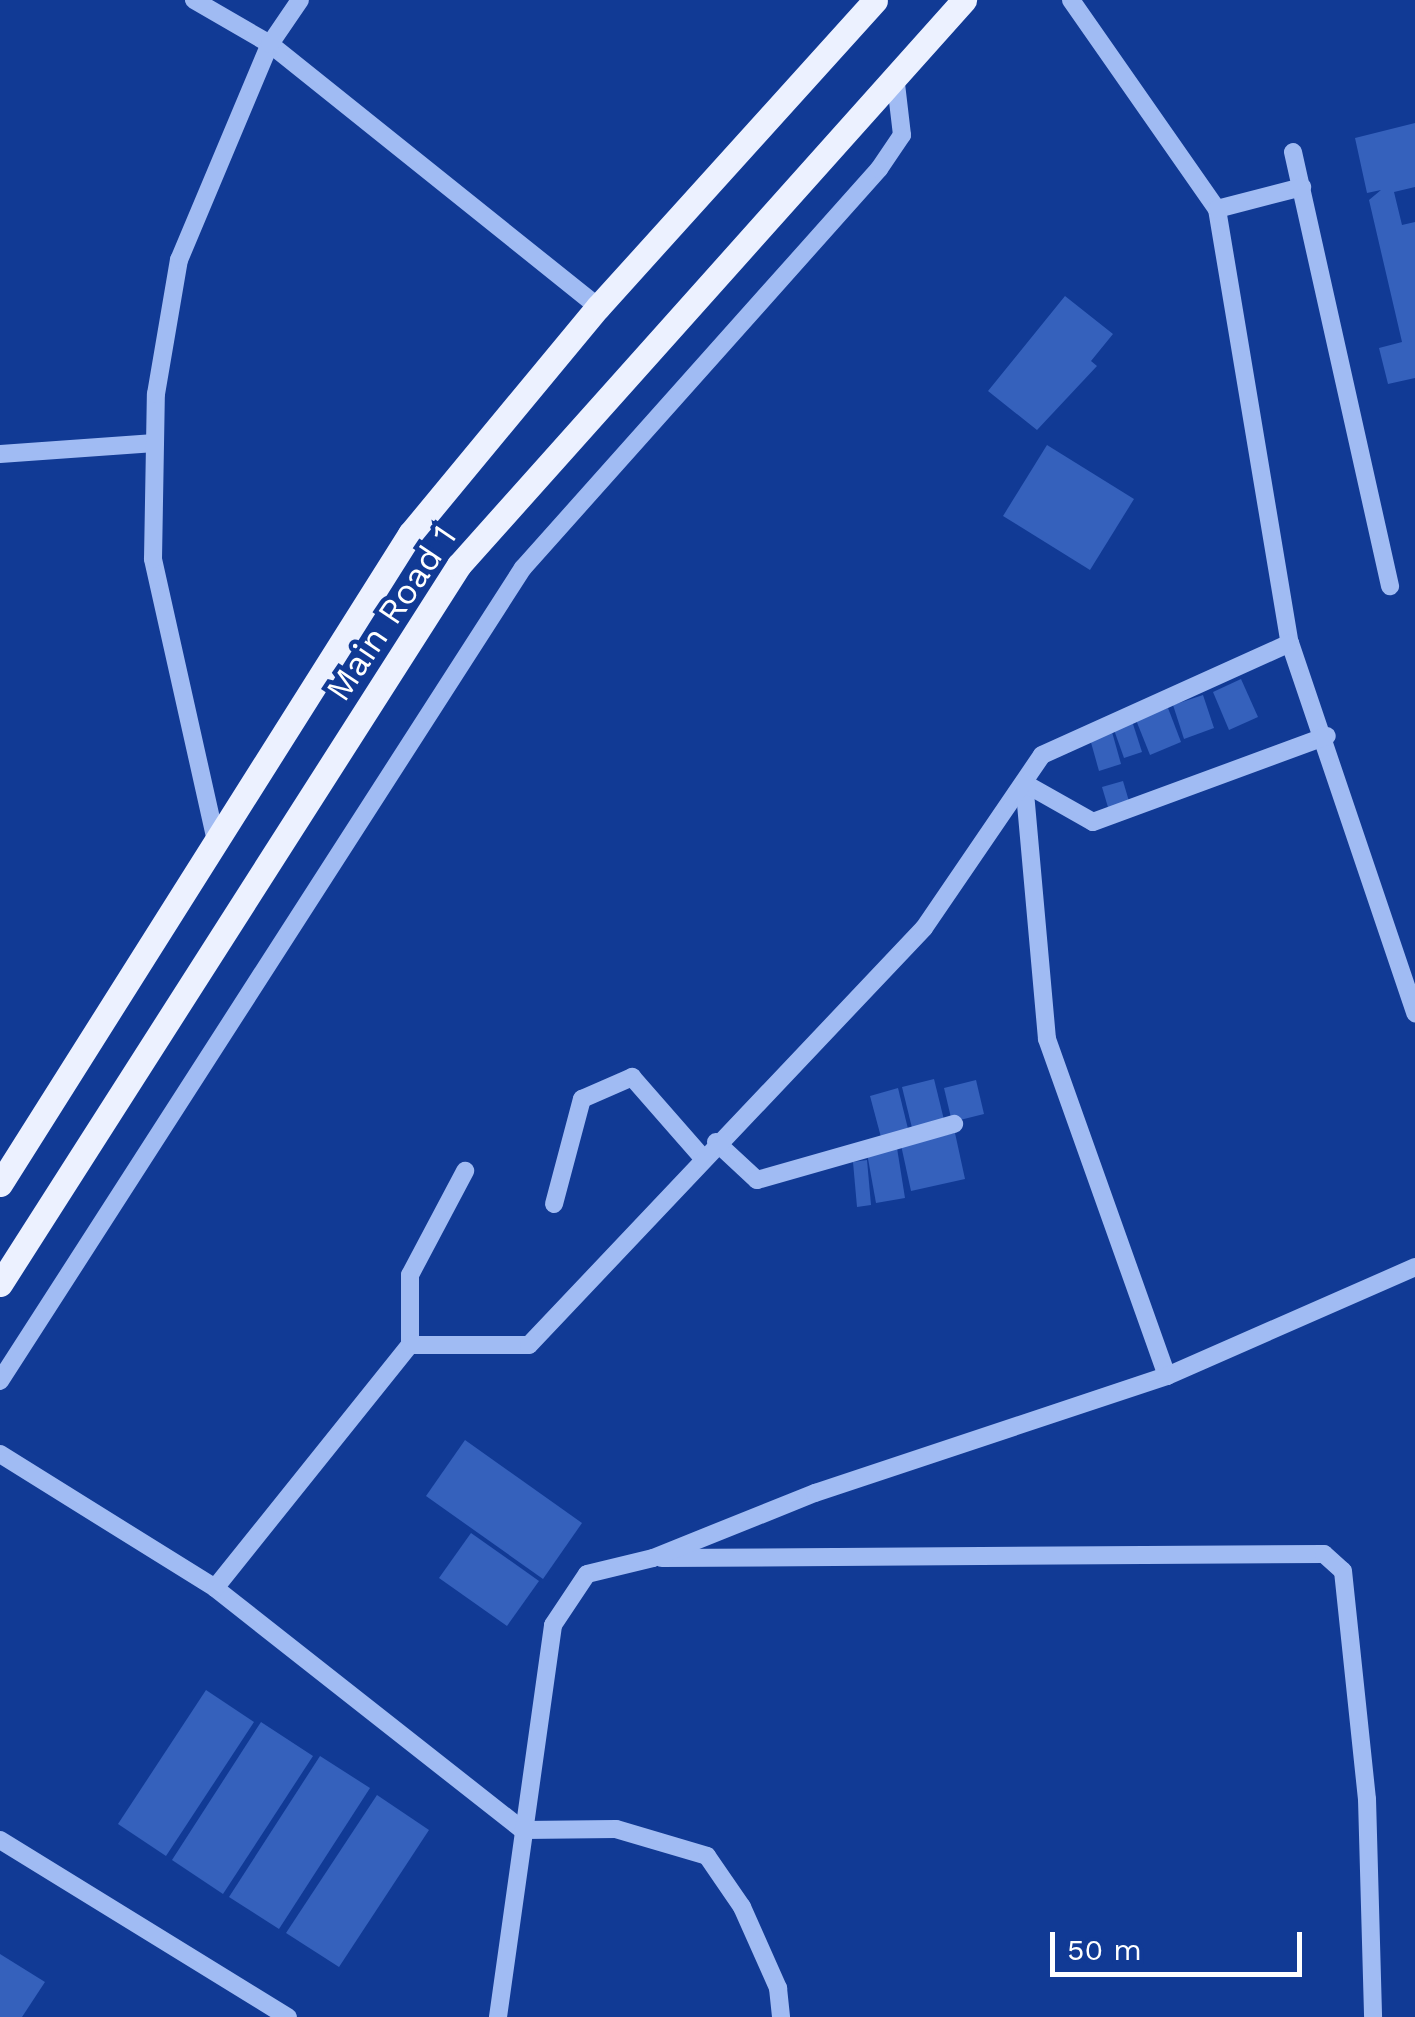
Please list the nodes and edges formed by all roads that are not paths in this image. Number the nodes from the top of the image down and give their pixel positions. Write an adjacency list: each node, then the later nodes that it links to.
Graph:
1 (194, 0): 6 (street)
2 (300, 0): 6 (street)
3 (875, 0): 11 (main road, Main Road 1)
4 (964, 0): 7 (main road, Main Road 1)
5 (1072, 0): 10 (street)
6 (270, 44): 11 (street); 12 (street)
7 (895, 75): 27 (main road, Main Road 1); 30 (street)
8 (1293, 152): 9 (street)
9 (1302, 186): 10 (street); 14 (street)
10 (1217, 208): 15 (street)
11 (598, 307): 18 (main road, Main Road 1)
12 (155, 442): 13 (street); 18 (street)
13 (0, 454)
14 (1390, 586)
15 (1290, 643): 16 (street); 17 (street)
16 (1327, 736): 17 (street); 19 (street)
17 (1024, 783): 21 (street); 29 (street)
18 (216, 840): 24 (main road, Main Road 1)
19 (1415, 1013)
20 (954, 1124): 21 (street)
21 (716, 1142): 22 (street)
22 (702, 1156): 25 (street); 28 (street)
23 (464, 1170): 28 (street)
24 (0, 1184)
25 (554, 1204)
26 (1415, 1268): 29 (street)
27 (0, 1284)
28 (410, 1346): 33 (street)
29 (1167, 1376): 32 (street)
30 (0, 1381)
31 (0, 1454): 33 (street)
32 (652, 1558): 34 (street); 39 (street)
33 (215, 1588): 34 (street)
34 (523, 1830): 37 (street); 38 (street)
35 (0, 1840): 36 (street)
36 (288, 2017)
37 (498, 2017)
38 (781, 2017)
39 (1372, 2017)

